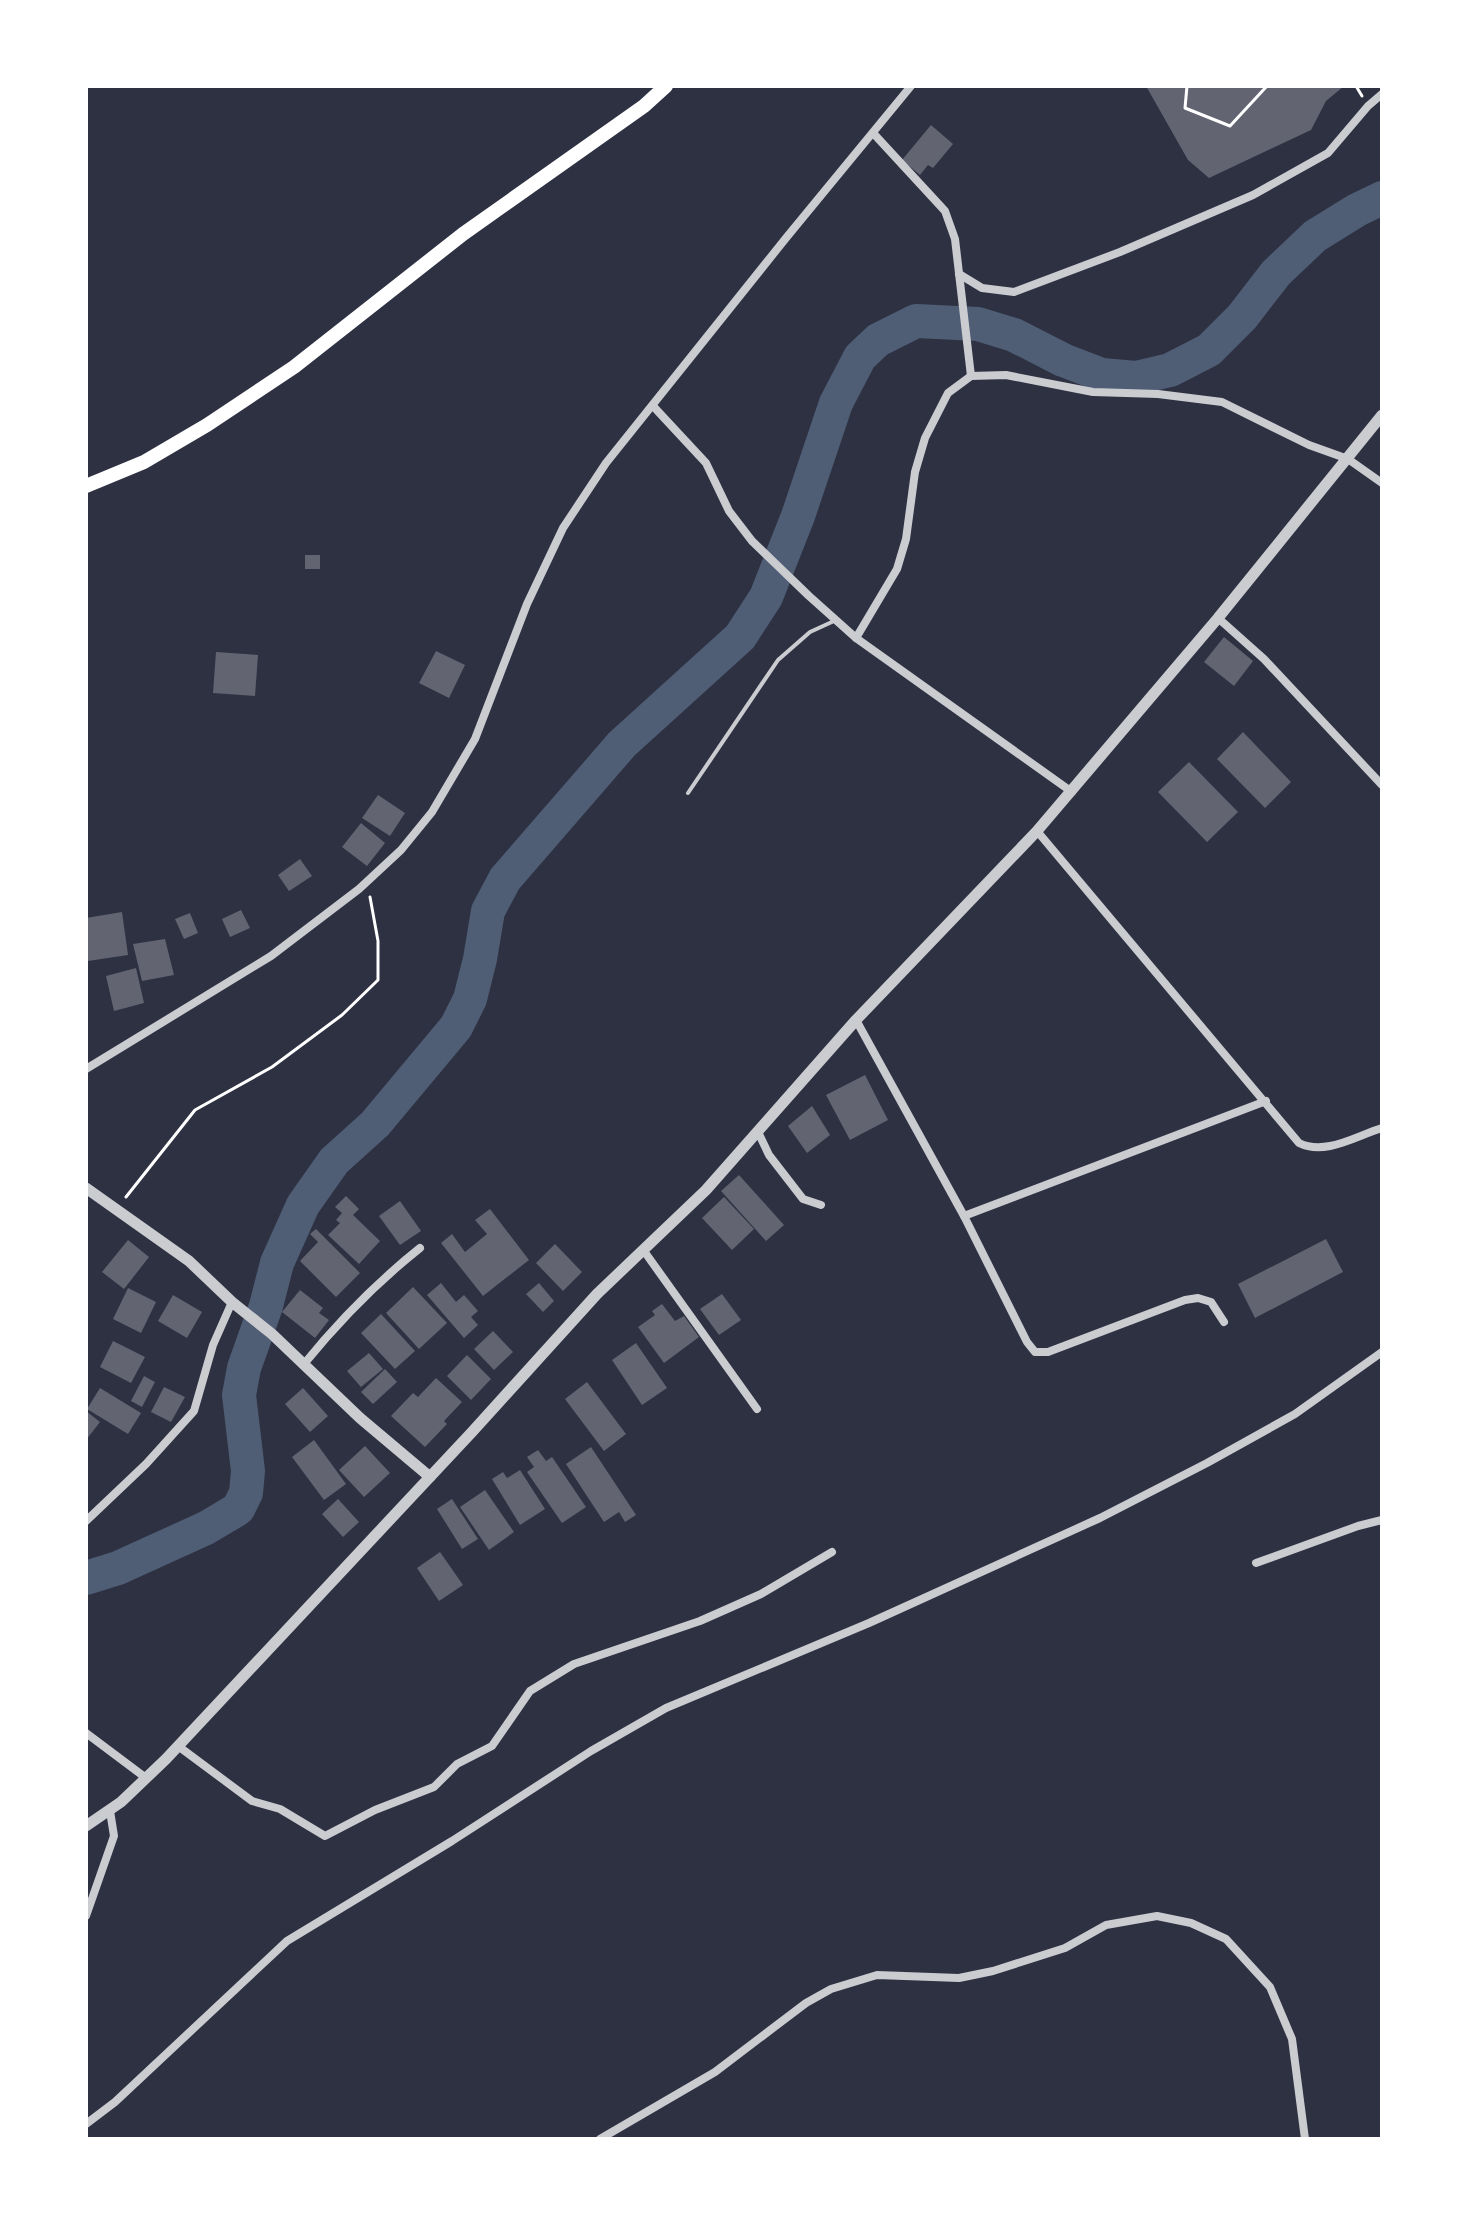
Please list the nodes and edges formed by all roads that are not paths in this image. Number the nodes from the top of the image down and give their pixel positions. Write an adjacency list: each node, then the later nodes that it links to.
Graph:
1 (666, 86): 11 (main road)
2 (911, 86): 4 (street)
3 (1382, 94): 5 (street)
4 (874, 134): 5 (street); 7 (street)
5 (959, 274): 6 (street)
6 (971, 376): 9 (street); 14 (street)
7 (653, 406): 13 (street); 20 (street)
8 (1382, 415): 9 (street)
9 (1348, 459): 10 (street); 12 (street)
10 (1382, 483)
11 (86, 486)
12 (1218, 618): 15 (street); 16 (street)
13 (836, 620): 14 (street); 17 (lane)
14 (856, 638): 16 (street)
15 (1382, 785)
16 (1072, 792): 18 (street)
17 (688, 793)
18 (1037, 831): 19 (street); 21 (street)
19 (856, 1020): 23 (street); 26 (street)
20 (86, 1069)
21 (1266, 1101): 22 (street); 26 (street)
22 (1382, 1128)
23 (758, 1132): 25 (street); 28 (street)
24 (86, 1188): 29 (street)
25 (821, 1205)
26 (964, 1216): 30 (street)
27 (420, 1248): 32 (street)
28 (644, 1251): 33 (street); 34 (street)
29 (235, 1304): 32 (street); 36 (street)
30 (1224, 1322)
31 (1382, 1352): 45 (street)
32 (304, 1364): 34 (street)
33 (757, 1409)
34 (430, 1477): 40 (street)
35 (1382, 1520): 38 (street)
36 (86, 1521)
37 (832, 1552): 40 (street)
38 (1256, 1563)
39 (86, 1733): 41 (street)
40 (178, 1746): 41 (street)
41 (146, 1778): 42 (street)
42 (110, 1811): 43 (street); 44 (street)
43 (91, 1823)
44 (86, 1916)
45 (86, 2124)
46 (600, 2139): 47 (street)
47 (1305, 2139)

